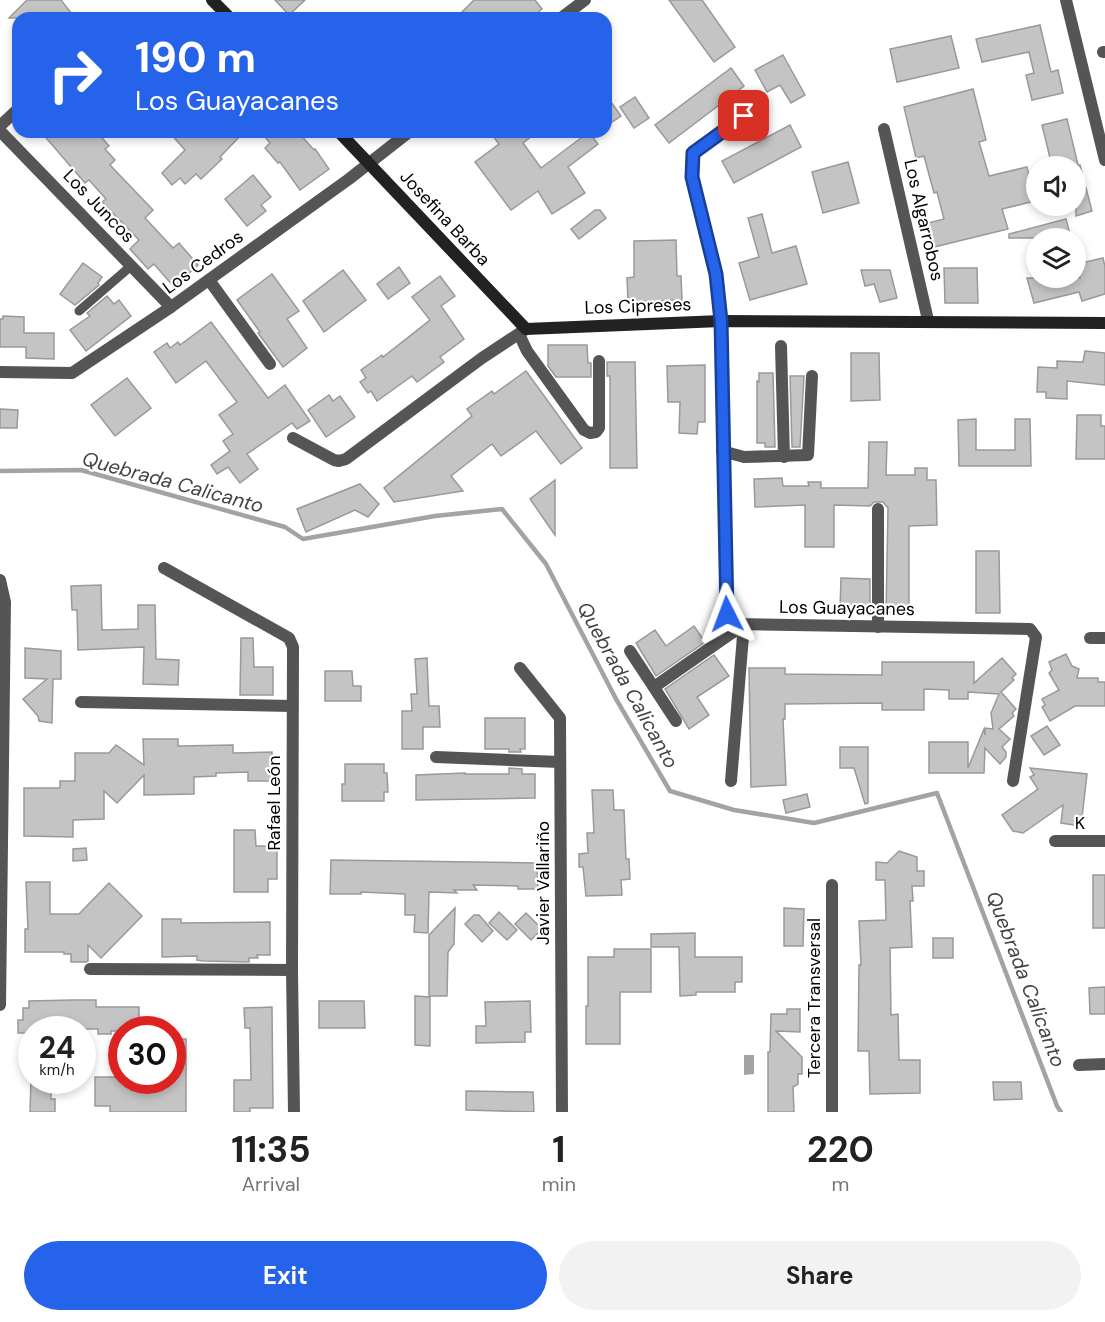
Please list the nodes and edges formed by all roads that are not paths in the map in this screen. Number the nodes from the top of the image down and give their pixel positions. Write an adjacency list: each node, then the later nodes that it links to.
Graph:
1 (212, 0): 4 (street)
2 (585, 0): 5 (street)
3 (1066, 0): 13 (street)
4 (224, 12)
5 (569, 12)
6 (761, 103): 19 (street)
7 (12, 115): 8 (street)
8 (0, 126)
9 (884, 129): 20 (street, Los Algarrobos)
10 (0, 131): 15 (street, Los Juncos)
11 (345, 138): 14 (street, Josefina Barba)
12 (401, 138): 14 (street, Los Cedros)
13 (1105, 160)
14 (368, 162): 16 (street, Los Cedros); 22 (street, Josefina Barba)
15 (132, 266): 17 (street, Los Juncos); 18 (lane)
16 (209, 280): 17 (street, Los Cedros); 25 (street)
17 (171, 307): 26 (street, Los Cedros)
18 (79, 311)
19 (721, 321): 20 (street, Los Cipreses); 22 (street, Los Cipreses); 29 (street)
20 (928, 321): 21 (street, Los Cipreses)
21 (1105, 323)
22 (522, 331): 24 (street); 28 (street)
23 (782, 346): 30 (street)
24 (599, 361)
25 (270, 364)
26 (0, 372)
27 (812, 376): 30 (street)
28 (292, 438)
29 (722, 451): 30 (street); 36 (street)
30 (784, 457)
31 (878, 510): 35 (street)
32 (164, 568): 43 (street, Rafael León)
33 (0, 580): 45 (street)
34 (744, 624): 35 (street, Los Guayacanes); 36 (street); 48 (street)
35 (878, 627): 49 (street, Los Guayacanes)
36 (733, 632): 41 (street)
37 (1090, 638): 38 (street)
38 (1105, 638)
39 (630, 651): 41 (street)
40 (520, 668): 47 (street, Javier Vallariño)
41 (654, 687): 44 (street)
42 (81, 702): 43 (street)
43 (292, 706): 54 (street, Rafael León)
44 (676, 721)
45 (1, 724): 55 (street)
46 (436, 757): 47 (street)
47 (560, 762): 59 (street, Javier Vallariño)
48 (731, 781)
49 (1013, 781)
50 (1055, 841): 51 (street, K)
51 (1105, 841)
52 (832, 885): 60 (street, Tercera Transversal)
53 (90, 969): 54 (street)
54 (292, 970): 58 (street, Rafael León)
55 (0, 1005)
56 (1105, 1064): 57 (street)
57 (1079, 1065)
58 (294, 1112)
59 (562, 1112)
60 (832, 1112)

